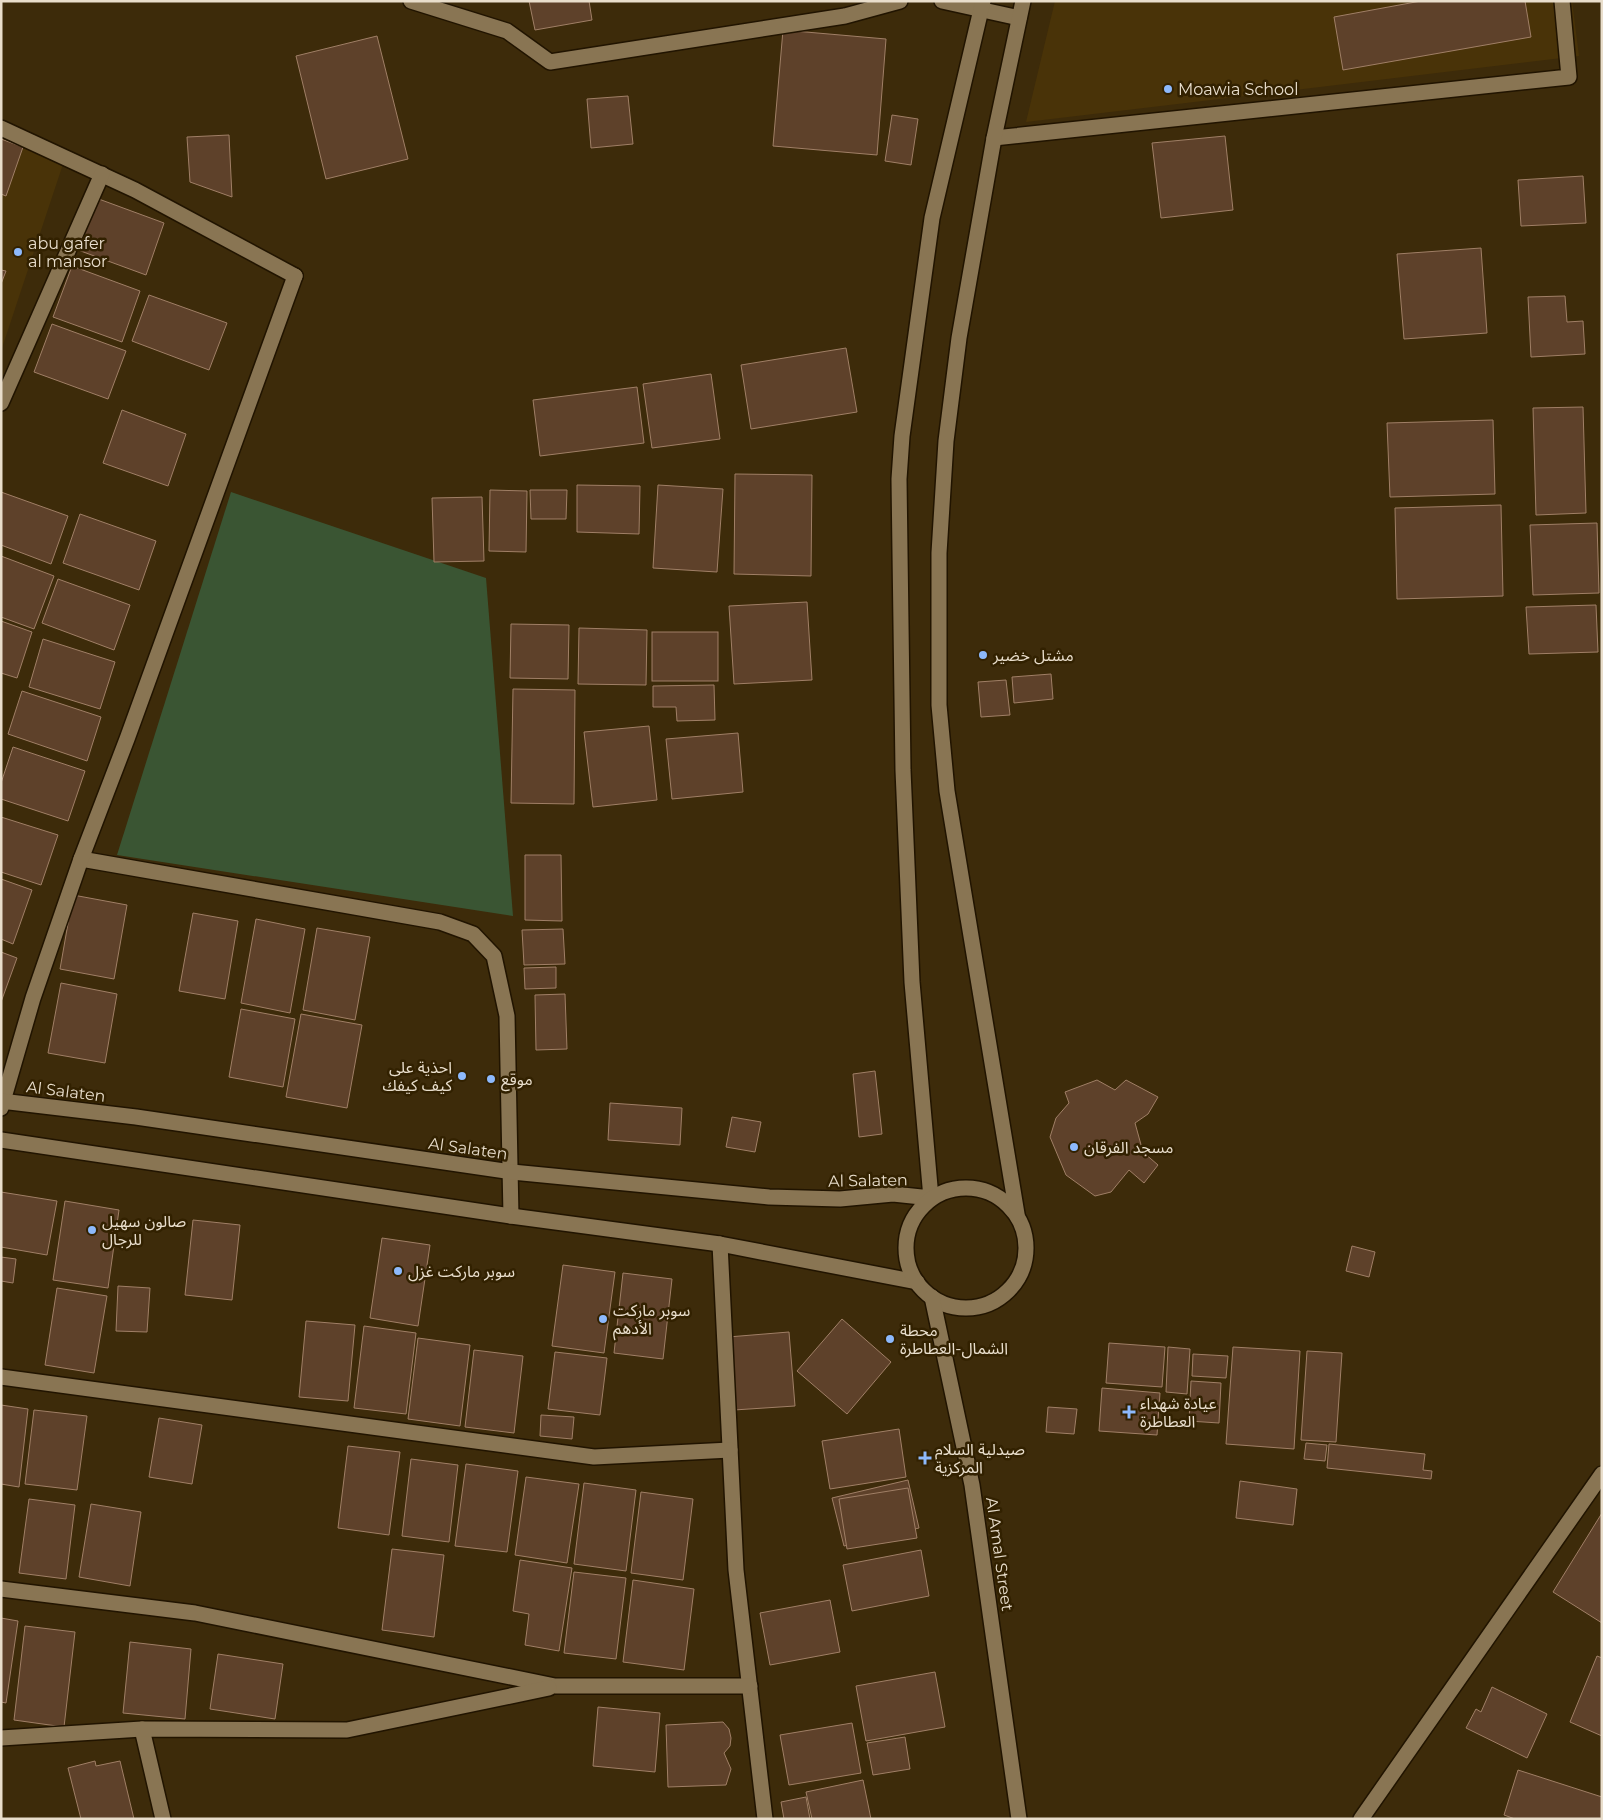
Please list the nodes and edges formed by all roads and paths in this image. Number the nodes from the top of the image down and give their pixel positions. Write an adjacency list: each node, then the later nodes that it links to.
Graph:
1 (412, 1): 2 (main road)
2 (900, 1)
3 (942, 1): 6 (main road)
4 (1023, 1): 7 (main road)
5 (1562, 1): 9 (main road)
6 (982, 6): 7 (main road); 16 (main road)
7 (1019, 18): 9 (main road)
8 (1, 128): 10 (main road)
9 (994, 138): 17 (main road)
10 (102, 174): 11 (main road); 12 (main road)
11 (1, 403)
12 (81, 859): 13 (main road); 15 (main road)
13 (2, 1103): 15 (main road, Al Salaten)
14 (1, 1140): 18 (main road)
15 (512, 1172): 16 (main road, Al Salaten); 18 (main road)
16 (931, 1198): 17 (main road); 20 (main road)
17 (1017, 1214): 21 (main road)
18 (511, 1216): 19 (main road)
19 (720, 1244): 20 (main road); 23 (main road)
20 (917, 1282): 21 (main road)
21 (932, 1297): 32 (main road, Al Amal Street)
22 (1, 1377): 23 (main road)
23 (730, 1450): 27 (main road)
24 (1602, 1474): 33 (main road)
25 (1, 1589): 26 (main road)
26 (555, 1686): 27 (main road); 28 (main road)
27 (750, 1686): 31 (main road)
28 (142, 1729): 29 (main road); 30 (main road)
29 (1, 1738)
30 (163, 1819)
31 (766, 1819)
32 (1019, 1819)
33 (1361, 1819)

